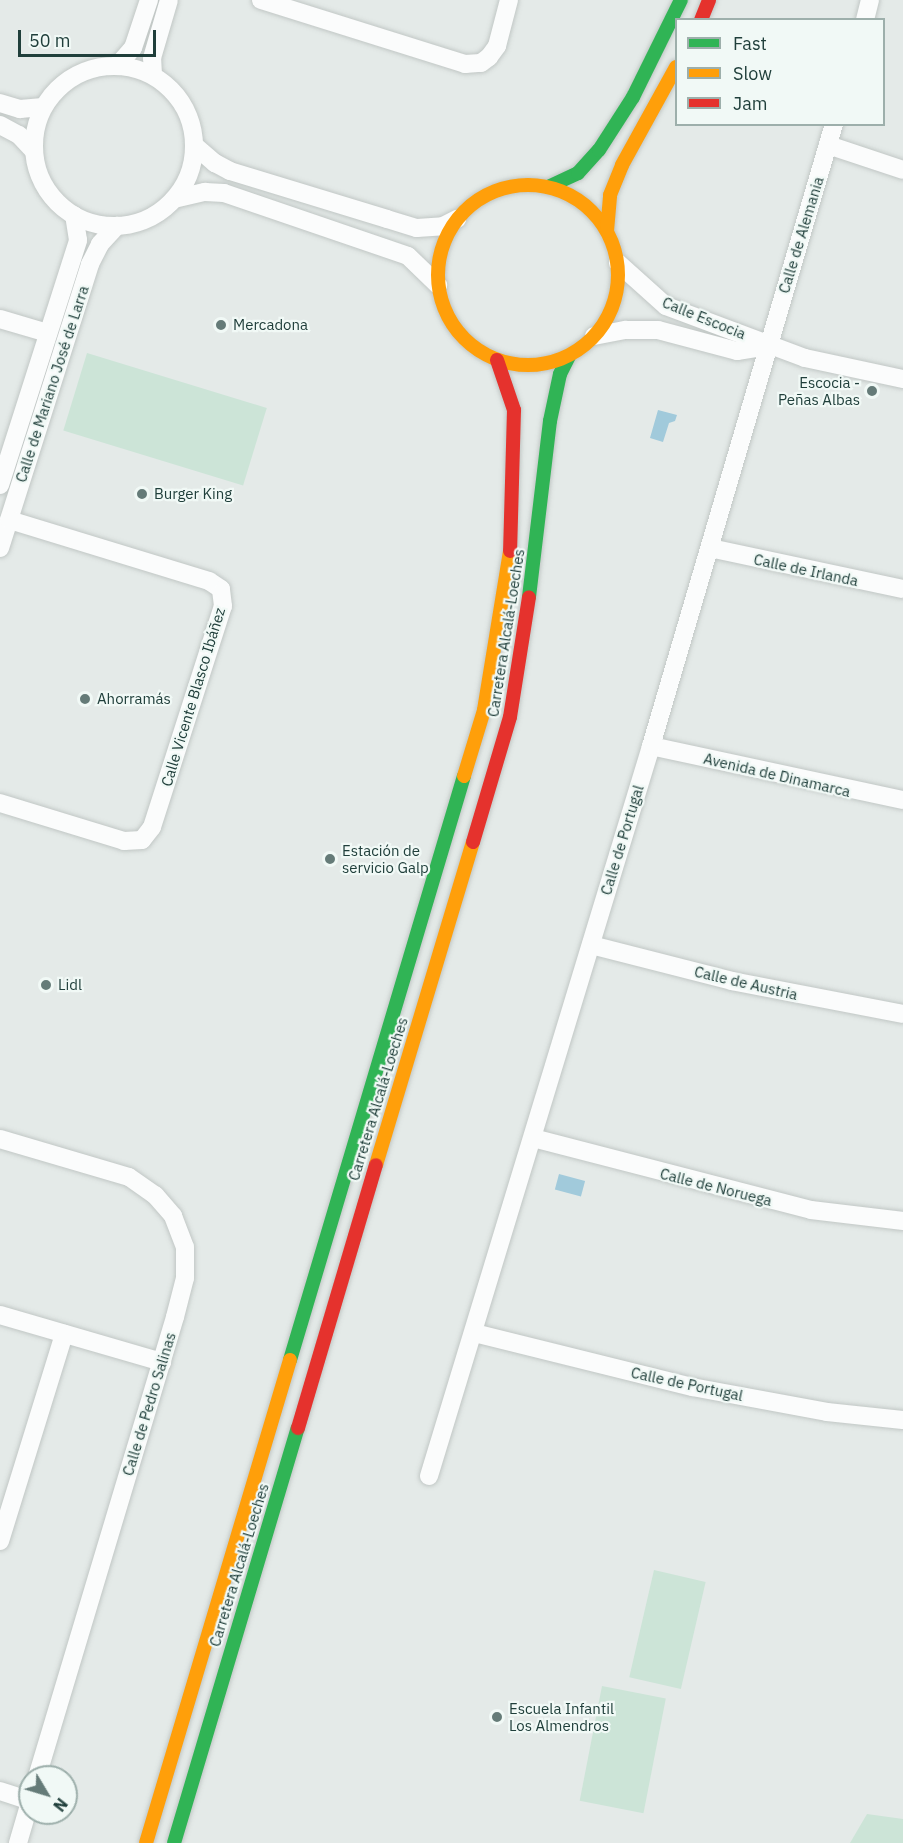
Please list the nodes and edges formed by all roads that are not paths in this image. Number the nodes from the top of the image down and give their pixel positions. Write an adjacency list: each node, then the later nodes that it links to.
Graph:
1 (150, 0): 10 (street)
2 (169, 0): 12 (street)
3 (261, 0): 4 (street)
4 (509, 0)
5 (681, 0): 21 (main road)
6 (709, 0): 8 (main road)
7 (870, 0): 9 (street)
8 (702, 18)
9 (866, 18)
10 (118, 65): 12 (street); 14 (street)
11 (675, 69): 26 (main road)
12 (153, 75): 17 (street)
13 (0, 103): 14 (street)
14 (44, 107): 19 (street)
15 (0, 125): 19 (street)
16 (833, 126): 18 (street, Calle de Alemania)
17 (194, 145): 22 (street); 24 (street)
18 (828, 145): 20 (street); 32 (street, Calle de Alemania)
19 (34, 152): 23 (street)
20 (903, 170)
21 (548, 187): 24 (main road); 26 (main road)
22 (174, 199): 25 (street); 28 (street)
23 (74, 215): 25 (street); 30 (street, Calle de Mariano José de Larra)
24 (457, 219): 28 (main road)
25 (117, 226): 37 (street, Calle de Mariano José de Larra)
26 (607, 231): 27 (main road)
27 (618, 263): 31 (main road); 32 (street, Calle Escocia)
28 (438, 285): 34 (main road)
29 (0, 319): 30 (street)
30 (48, 333): 36 (street, Calle de Mariano José de Larra)
31 (594, 336): 32 (street, Calle Escocia); 33 (main road)
32 (767, 346): 35 (street, Calle Escocia); 39 (street, Calle de Portugal)
33 (569, 356): 34 (main road); 62 (main road, Carretera Alcalá-Loeches)
34 (497, 360): 61 (main road, Carretera Alcalá-Loeches)
35 (903, 380)
36 (0, 485)
37 (9, 520): 38 (street, Calle de Mariano José de Larra); 43 (street, Calle Vicente Blasco Ibáñez)
38 (0, 548)
39 (710, 548): 40 (street, Calle de Irlanda); 41 (street, Calle de Portugal)
40 (903, 589)
41 (651, 746): 42 (street, Avenida de Dinamarca); 44 (street, Calle de Portugal)
42 (903, 800)
43 (0, 803)
44 (591, 945): 45 (street, Calle de Austria); 47 (street, Calle de Portugal)
45 (903, 1014)
46 (0, 1138): 52 (street, Calle de Pedro Salinas)
47 (533, 1138): 48 (street, Calle de Noruega); 50 (street, Calle de Portugal)
48 (903, 1221)
49 (0, 1316): 51 (street)
50 (474, 1333): 53 (street, Calle de Portugal); 54 (street, Calle de Portugal)
51 (64, 1334): 52 (street); 55 (street)
52 (162, 1362): 56 (street, Calle de Pedro Salinas)
53 (903, 1420)
54 (429, 1476)
55 (0, 1541)
56 (41, 1765)
57 (0, 1791): 58 (street)
58 (18, 1797)
59 (23, 1825): 60 (street)
60 (18, 1843)
61 (146, 1843)
62 (174, 1843)

